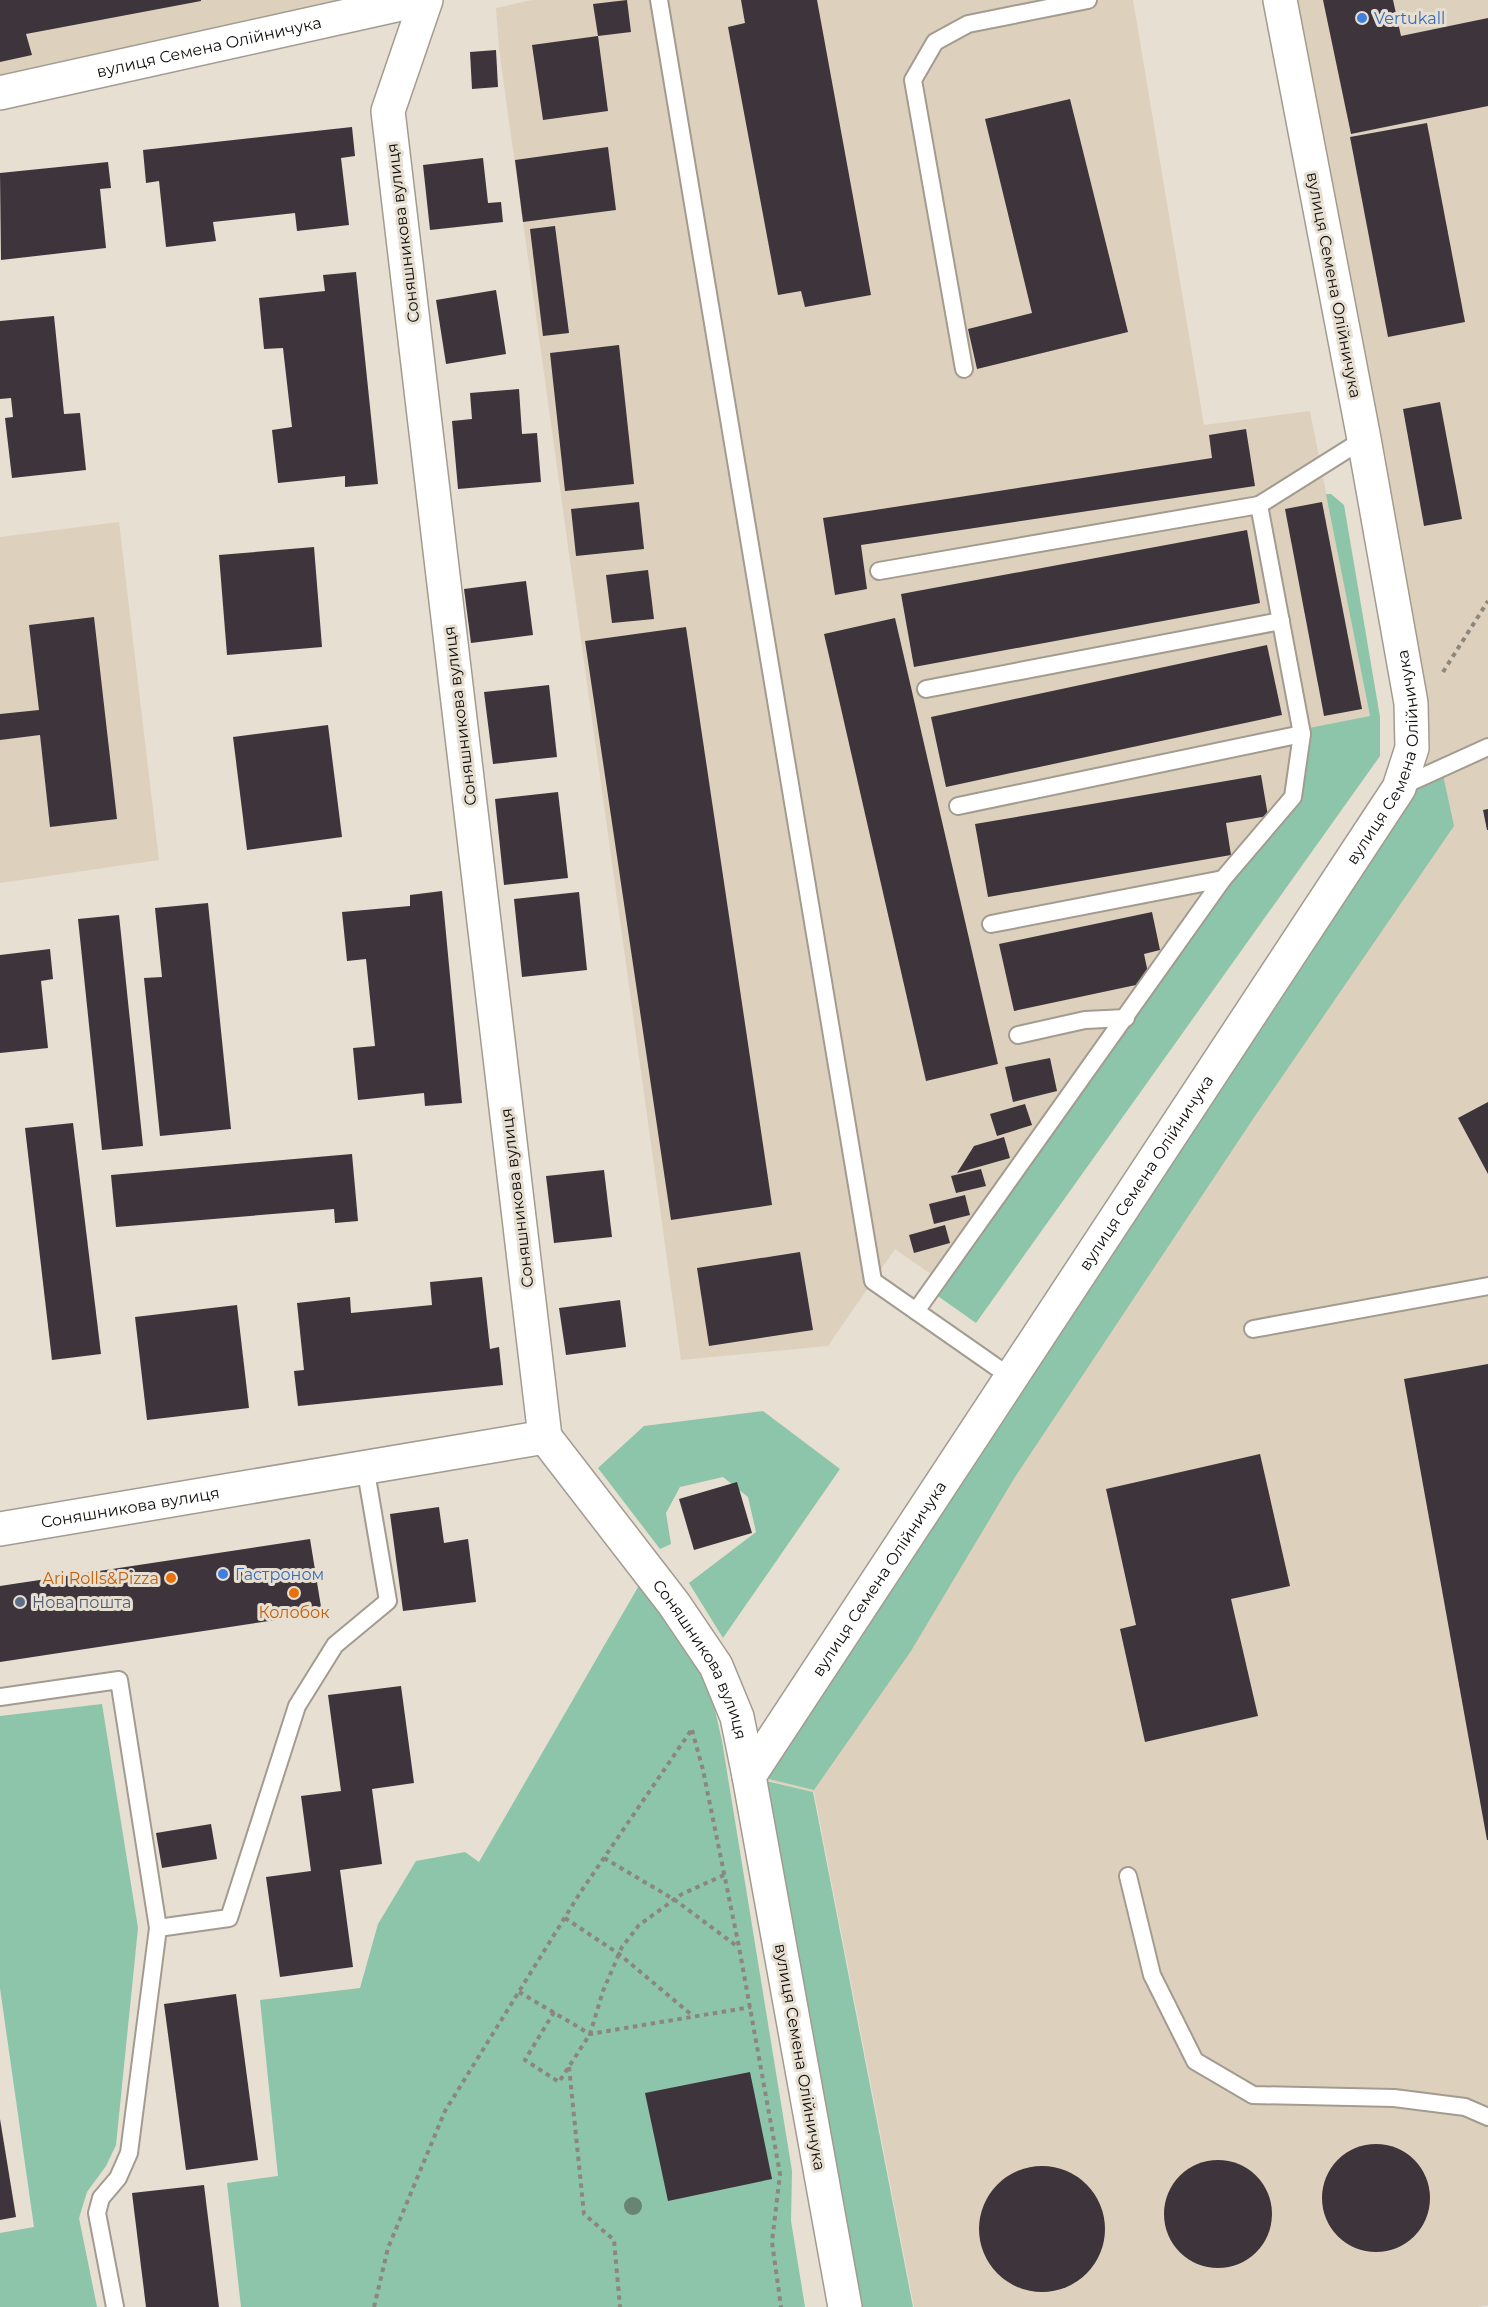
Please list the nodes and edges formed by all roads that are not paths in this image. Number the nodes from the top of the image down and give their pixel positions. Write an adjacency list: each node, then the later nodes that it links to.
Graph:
1 (419, 0): 6 (street, вулиця Семена Олійничука)
2 (426, 0): 25 (street, Соняшникова вулиця)
3 (659, 0): 22 (lane)
4 (1088, 0): 7 (lane)
5 (1280, 0): 8 (street, вулиця Семена Олійничука)
6 (0, 93)
7 (964, 369)
8 (1364, 440): 9 (lane); 15 (street, вулиця Семена Олійничука)
9 (1259, 505): 10 (lane); 11 (lane)
10 (879, 571)
11 (1281, 621): 12 (lane); 13 (lane)
12 (926, 689)
13 (1302, 734): 16 (lane); 17 (lane)
14 (1488, 747): 15 (lane)
15 (1399, 788): 24 (street, вулиця Семена Олійничука)
16 (958, 806)
17 (1223, 879): 18 (lane); 19 (lane)
18 (991, 924)
19 (1126, 1018): 20 (lane); 22 (lane)
20 (1018, 1035)
21 (1488, 1286): 23 (lane)
22 (916, 1311): 24 (lane)
23 (1253, 1329)
24 (1012, 1378): 29 (street, вулиця Семена Олійничука)
25 (545, 1437): 26 (street, Соняшникова вулиця); 29 (street, Соняшникова вулиця)
26 (365, 1466): 27 (street, Соняшникова вулиця); 31 (lane)
27 (0, 1529)
28 (0, 1697): 31 (lane)
29 (749, 1776): 34 (street, вулиця Семена Олійничука)
30 (1128, 1876): 32 (lane)
31 (158, 1928): 33 (lane)
32 (1488, 2117)
33 (116, 2307)
34 (845, 2307)

